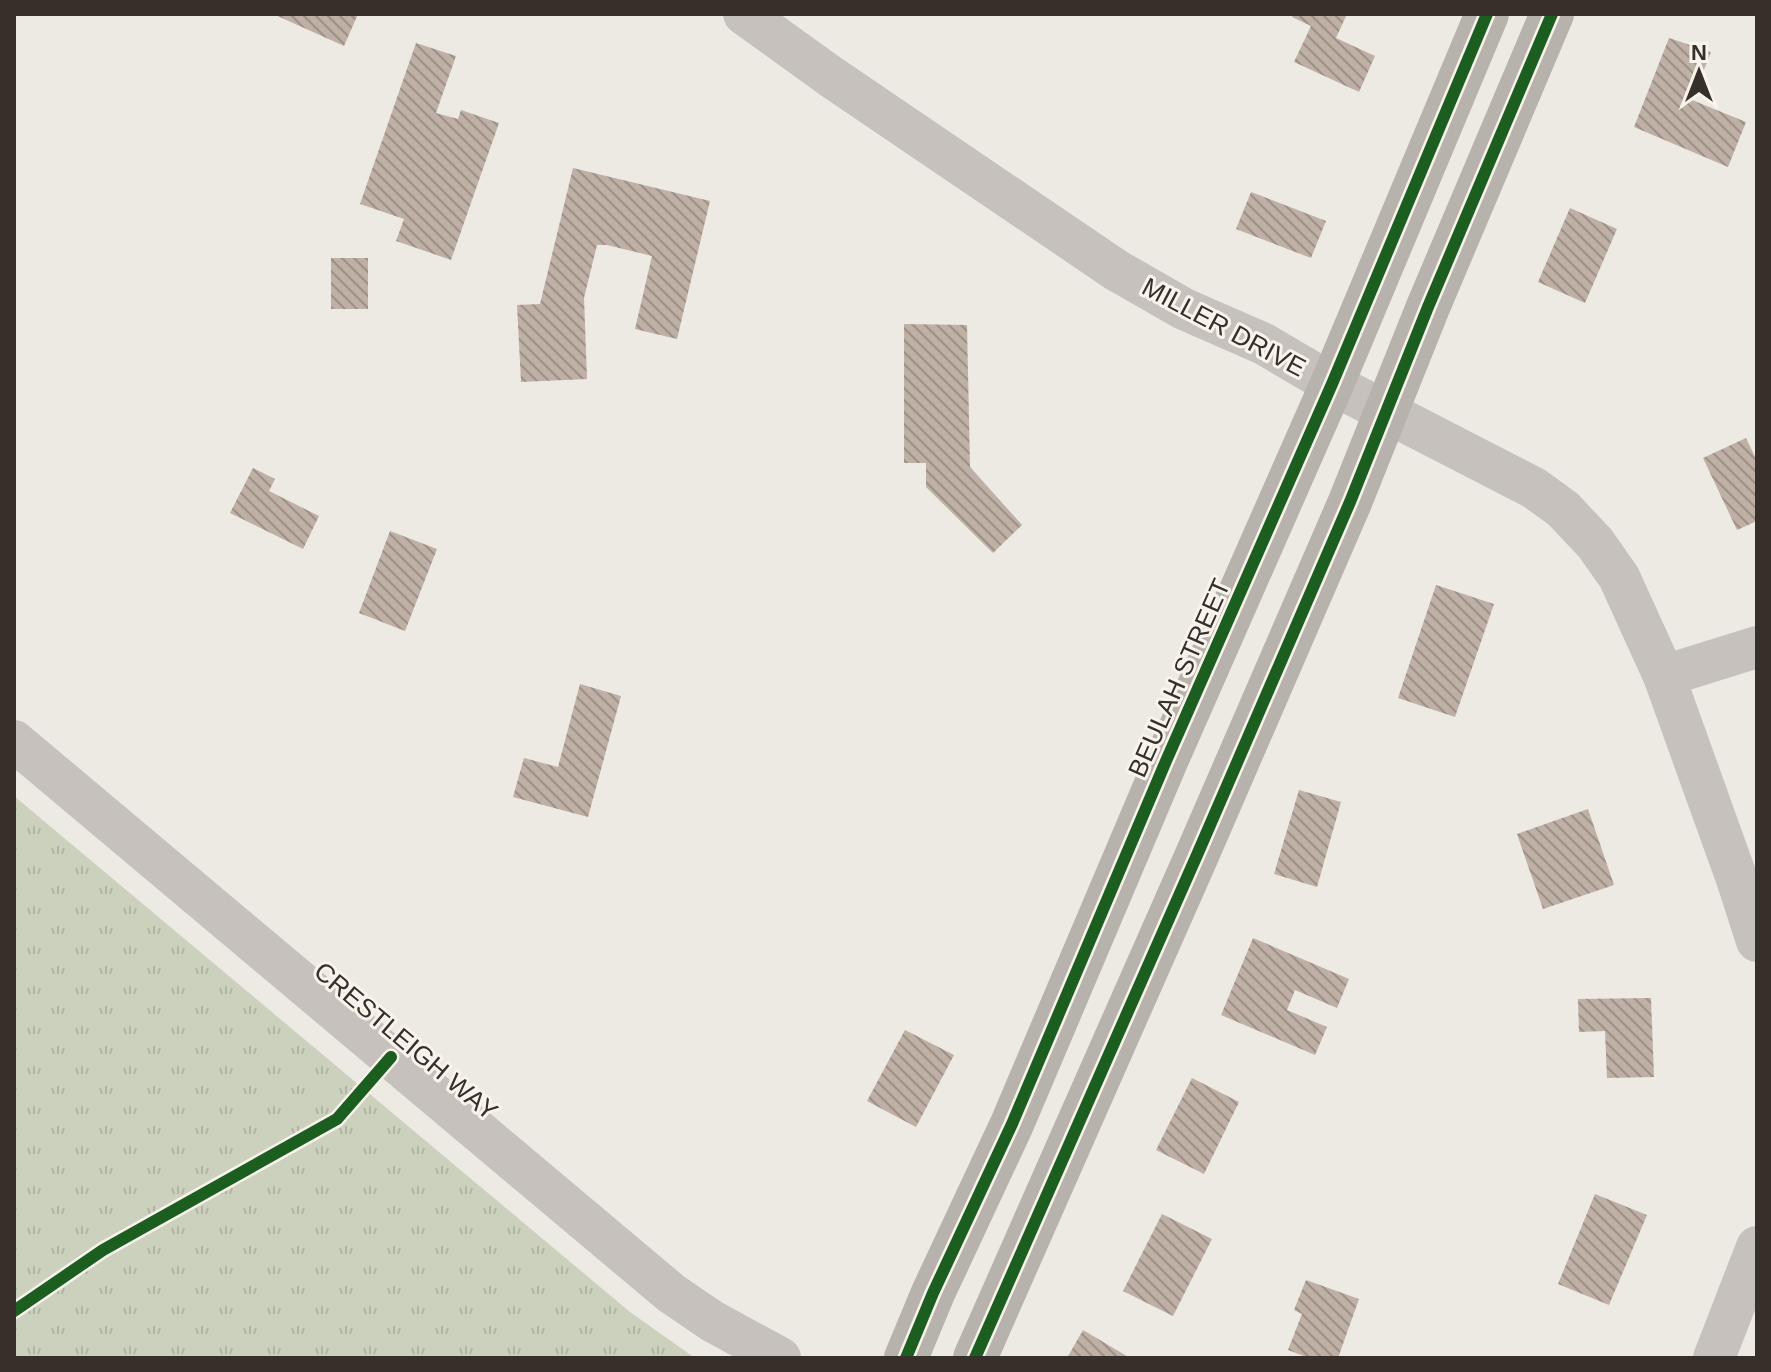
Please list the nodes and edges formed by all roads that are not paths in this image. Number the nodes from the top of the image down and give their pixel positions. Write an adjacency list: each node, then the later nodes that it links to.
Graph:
1 (744, 14): 4 (street, MILLER DRIVE)
2 (1487, 14): 4 (main road, BEULAH STREET)
3 (1552, 14): 5 (main road)
4 (1332, 384): 5 (street, MILLER DRIVE); 12 (main road, BEULAH STREET)
5 (1386, 413): 7 (street, MILLER DRIVE); 13 (main road)
6 (1757, 647): 7 (street)
7 (1664, 676): 9 (street, MILLER DRIVE)
8 (14, 741): 11 (street, CRESTLEIGH WAY)
9 (1757, 941)
10 (1757, 1247): 14 (street)
11 (780, 1358)
12 (906, 1358)
13 (975, 1358)
14 (1714, 1358)

